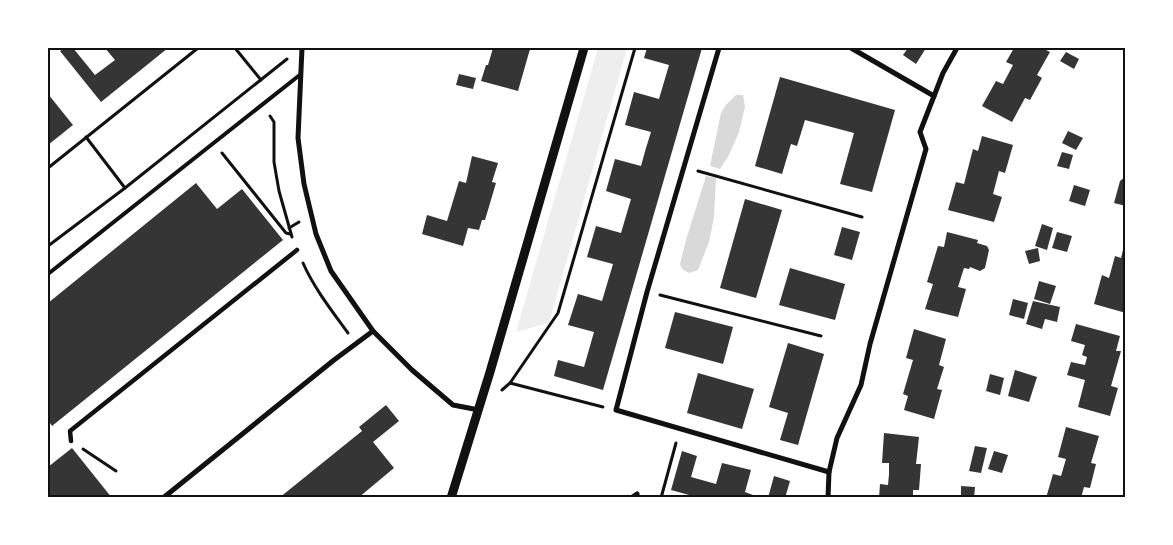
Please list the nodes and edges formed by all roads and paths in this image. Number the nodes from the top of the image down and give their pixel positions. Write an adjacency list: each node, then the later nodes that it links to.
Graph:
1 (198, 48): 12 (path)
2 (235, 48): 10 (path)
3 (302, 48): 9 (street); 10 (path)
4 (584, 48): 26 (street)
5 (635, 48): 25 (path)
6 (719, 48): 14 (street)
7 (851, 48): 11 (street)
8 (957, 48): 11 (street)
9 (301, 74): 13 (lane); 23 (street)
10 (261, 80): 16 (path)
11 (934, 96): 31 (street)
12 (86, 137): 15 (path); 16 (path)
13 (214, 143): 18 (path); 21 (lane)
14 (683, 167): 17 (path); 22 (street)
15 (48, 168)
16 (125, 188): 19 (path)
17 (862, 217)
18 (290, 234)
19 (48, 246)
20 (297, 250): 29 (street)
21 (48, 274)
22 (647, 292): 24 (path); 27 (street)
23 (373, 331): 26 (street); 33 (street)
24 (821, 336)
25 (510, 383): 26 (path); 27 (path)
26 (479, 410): 34 (street)
27 (616, 410): 28 (street)
28 (680, 429): 31 (street); 36 (path)
29 (71, 440): 30 (path)
30 (116, 471)
31 (829, 472): 37 (street)
32 (637, 494): 35 (street)
33 (164, 498)
34 (451, 498)
35 (631, 498)
36 (661, 498)
37 (828, 498)

